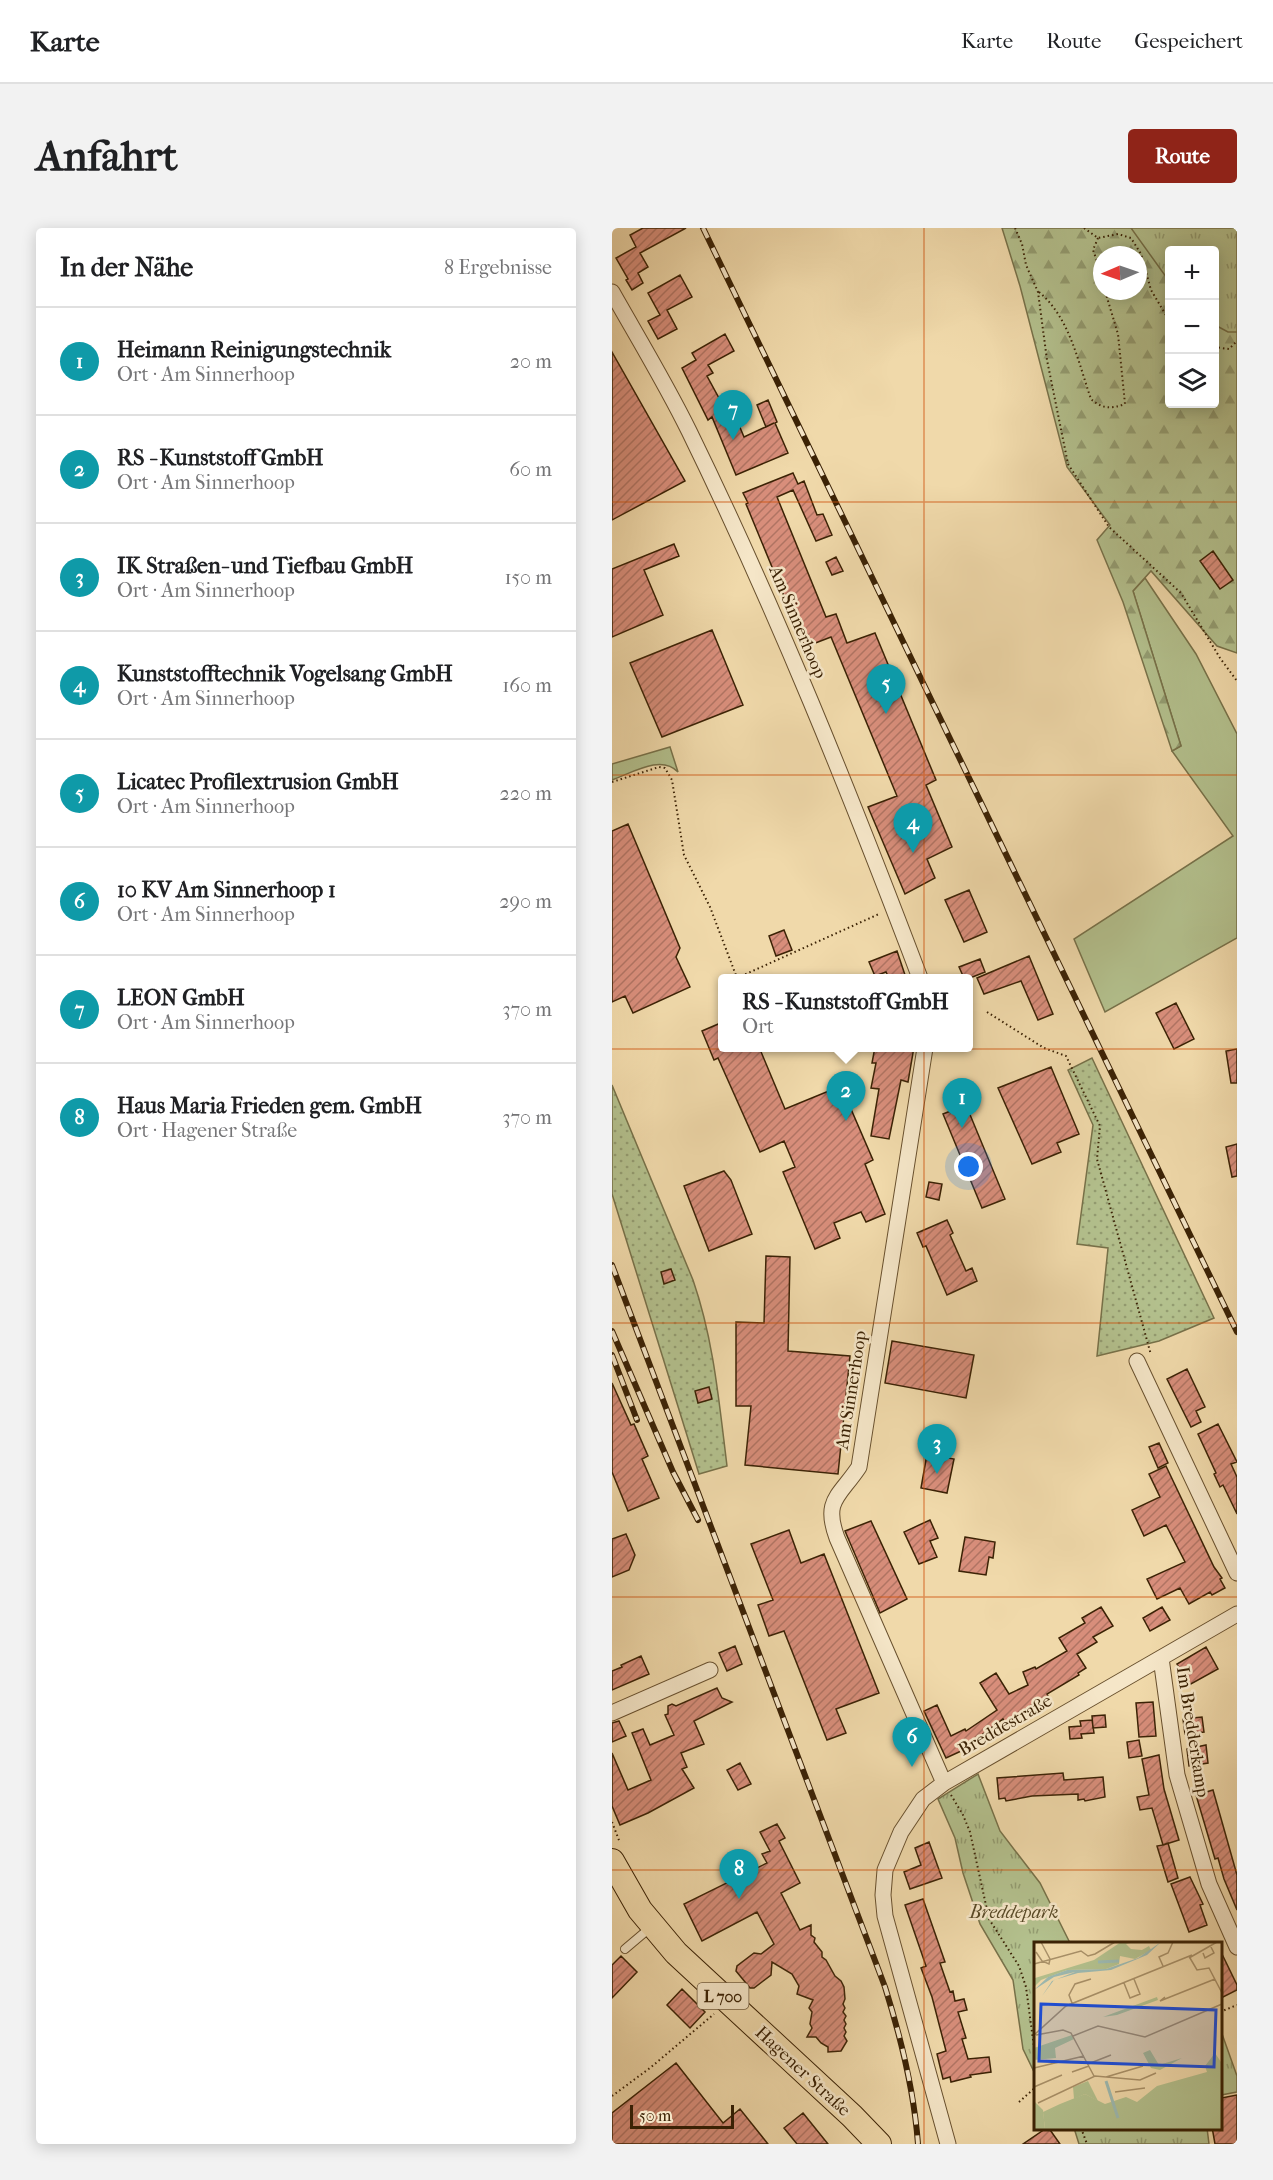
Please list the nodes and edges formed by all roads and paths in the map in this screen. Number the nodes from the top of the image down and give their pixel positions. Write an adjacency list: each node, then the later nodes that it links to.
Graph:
1 (1015, 228): 6 (path)
2 (1084, 228): 3 (path)
3 (1098, 238): 4 (path); 8 (path)
4 (1095, 246)
5 (612, 292): 13 (street, Am Sinnerhoop)
6 (1038, 292): 7 (path); 11 (path)
7 (1108, 300)
8 (1165, 314)
9 (1237, 341): 10 (path)
10 (1219, 348)
11 (1237, 681)
12 (612, 783): 14 (path)
13 (893, 908): 15 (path); 16 (street, Am Sinnerhoop)
14 (735, 974)
15 (746, 974)
16 (918, 974)
17 (987, 1012): 19 (path)
18 (924, 1052): 25 (street, Am Sinnerhoop)
19 (1137, 1361): 20 (street)
20 (1237, 1573)
21 (1237, 1614): 22 (street, Breddestraße)
22 (1161, 1658): 25 (street, Breddestraße); 28 (street, Im Bredderkamp)
23 (710, 1670): 24 (street)
24 (612, 1713)
25 (944, 1783): 33 (path); 39 (street, Breddestraße)
26 (612, 1861): 27 (main road, Hagener Straße / L 700)
27 (652, 1926): 29 (lane); 38 (main road, Hagener Straße / L 700)
28 (1237, 1947)
29 (625, 1949)
30 (1237, 2005): 32 (path)
31 (718, 2010): 35 (path)
32 (1222, 2012)
33 (1034, 2047)
34 (1034, 2089): 36 (path)
35 (612, 2096)
36 (1019, 2102)
37 (1082, 2129): 40 (path)
38 (879, 2144)
39 (948, 2144)
40 (1086, 2144)

